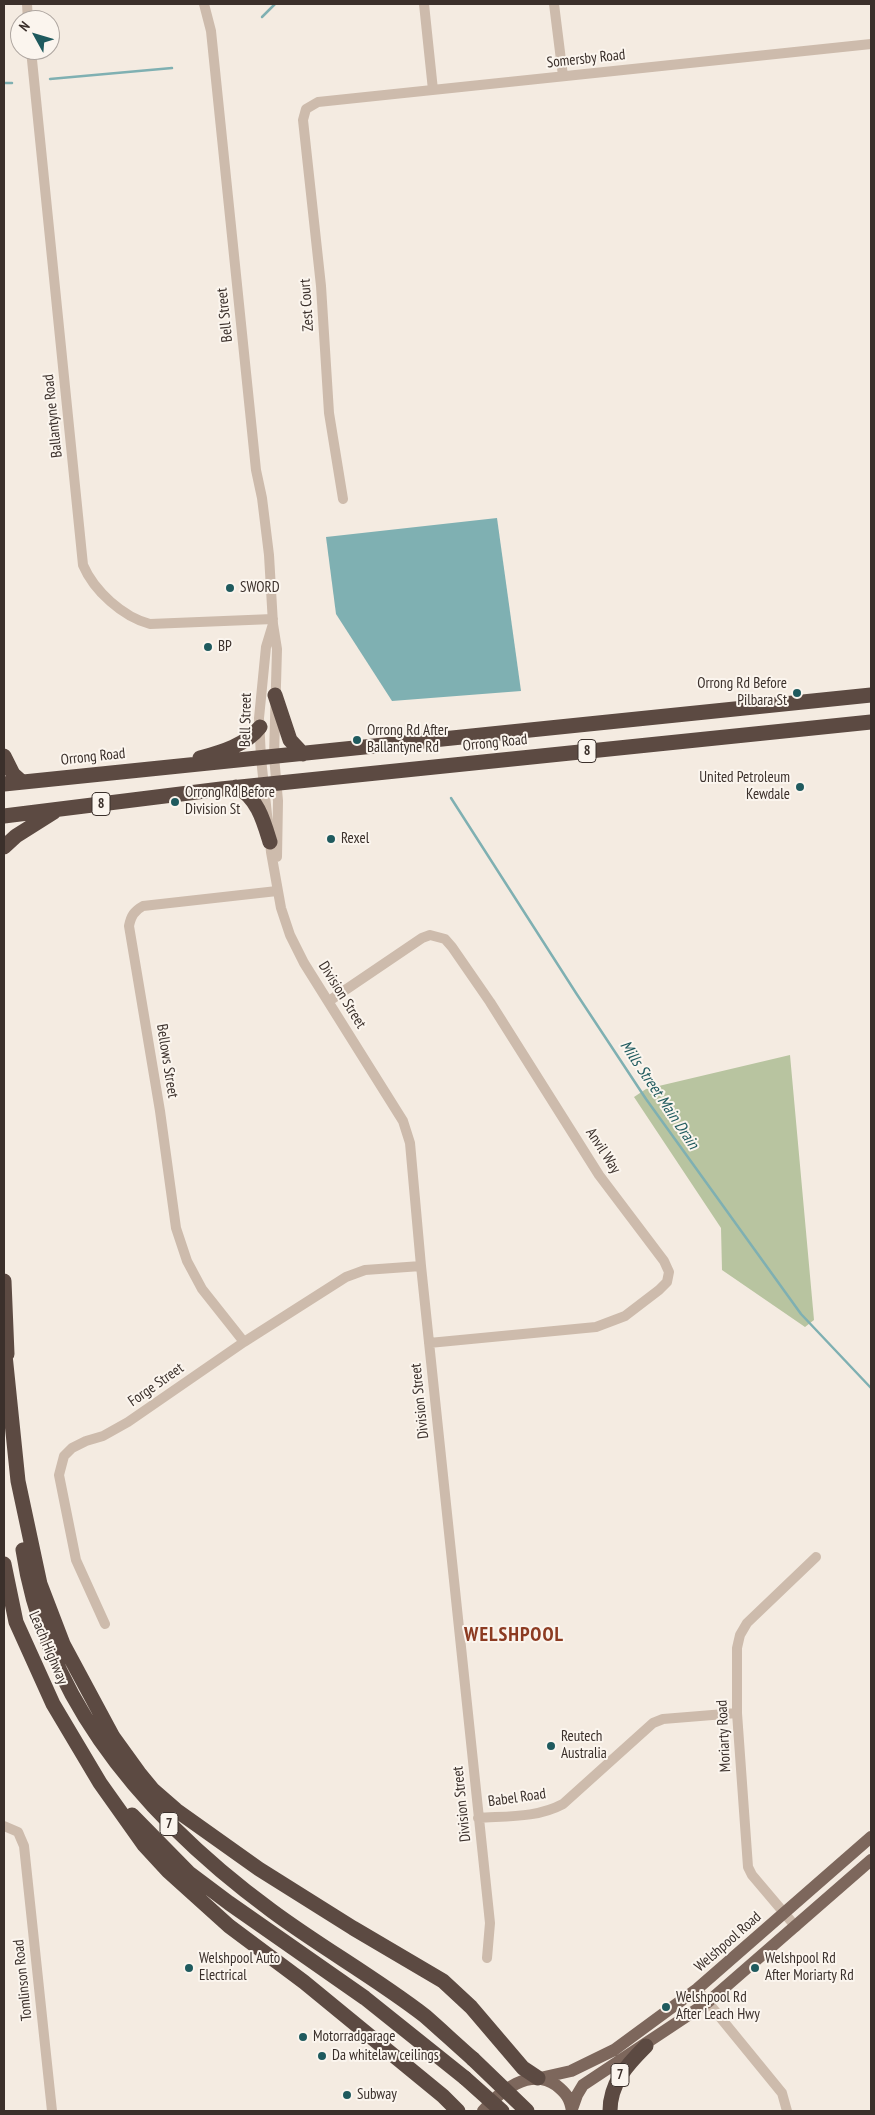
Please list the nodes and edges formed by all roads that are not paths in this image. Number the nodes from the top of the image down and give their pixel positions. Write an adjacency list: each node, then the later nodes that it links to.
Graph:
1 (204, 4): 10 (street, Bell Street)
2 (424, 4): 7 (street)
3 (554, 4): 6 (street)
4 (871, 44): 6 (street, Somersby Road)
5 (32, 60): 10 (street, Ballantyne Road)
6 (563, 76): 7 (street, Somersby Road)
7 (433, 90): 8 (street, Somersby Road)
8 (306, 109): 9 (street, Zest Court)
9 (344, 500)
10 (273, 621): 11 (street, Bell Street); 14 (street, Bell Street)
11 (275, 695): 15 (highway); 17 (street, Bell Street)
12 (871, 695): 15 (highway, Orrong Road / 8)
13 (871, 722): 21 (highway, Orrong Road / 8)
14 (260, 727): 17 (street, Bell Street); 18 (highway)
15 (303, 754): 17 (highway, Orrong Road / 8)
16 (4, 756): 19 (highway)
17 (267, 757): 18 (highway, Orrong Road / 8); 21 (street)
18 (160, 768): 19 (highway, Orrong Road / 8)
19 (22, 782): 20 (highway, Orrong Road / 8)
20 (4, 784)
21 (271, 784): 22 (highway, Orrong Road / 8); 25 (street, Division Street); 27 (street, Division Street)
22 (236, 787): 23 (highway, Orrong Road / 8); 25 (highway)
23 (58, 810): 24 (highway, Orrong Road / 8); 26 (highway)
24 (4, 816)
25 (270, 842): 27 (street, Division Street)
26 (4, 847)
27 (275, 874): 28 (street, Division Street)
28 (277, 891): 29 (street, Division Street); 32 (street, Bellows Street)
29 (329, 1001): 30 (street, Division Street); 33 (street, Anvil Way)
30 (421, 1266): 32 (street, Forge Street); 33 (street, Division Street)
31 (4, 1281): 35 (highway)
32 (244, 1342): 39 (street, Forge Street)
33 (429, 1342): 42 (street, Division Street)
34 (4, 1345): 35 (highway, 7)
35 (8, 1380): 36 (highway, 7)
36 (18, 1481): 54 (highway, 7); 59 (highway, 7, bridge)
37 (816, 1557): 40 (street, Moriarty Road)
38 (4, 1564): 41 (highway, Leach Highway / 7)
39 (105, 1624)
40 (737, 1714): 42 (street, Babel Road); 46 (street, Moriarty Road)
41 (74, 1741): 56 (highway, 7); 58 (highway, 7, bridge)
42 (478, 1818): 50 (street, Division Street)
43 (4, 1826): 55 (street, Tomlinson Road)
44 (871, 1837): 46 (main road, Welshpool Road)
45 (871, 1860): 47 (main road)
46 (785, 1914): 47 (street, Moriarty Road); 49 (main road, Welshpool Road)
47 (796, 1927): 48 (main road)
48 (778, 1943): 49 (main road); 52 (main road)
49 (741, 1952): 51 (main road, Welshpool Road)
50 (487, 1958)
51 (697, 1990): 52 (street); 54 (main road, Welshpool Road)
52 (708, 2002): 53 (main road); 62 (street)
53 (646, 2046): 60 (main road); 61 (highway, 7)
54 (539, 2078): 57 (main road, Welshpool Road); 60 (main road)
55 (52, 2111)
56 (458, 2111)
57 (483, 2111)
58 (502, 2111)
59 (527, 2111)
60 (572, 2111)
61 (610, 2111)
62 (787, 2111)

